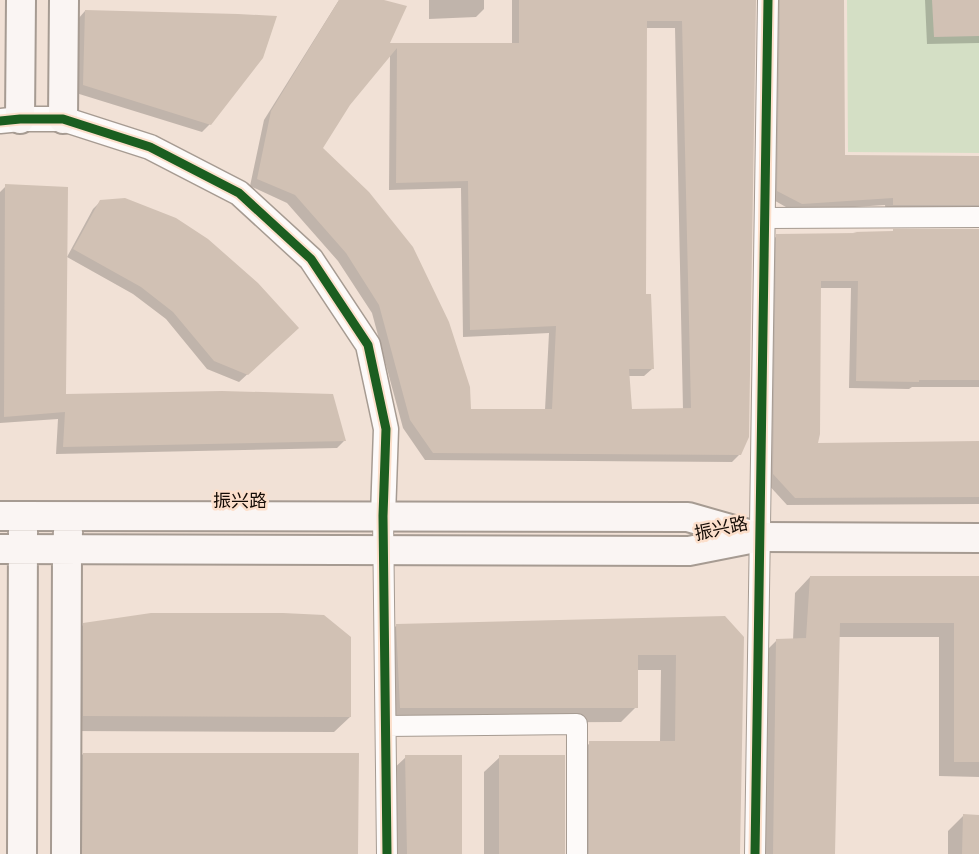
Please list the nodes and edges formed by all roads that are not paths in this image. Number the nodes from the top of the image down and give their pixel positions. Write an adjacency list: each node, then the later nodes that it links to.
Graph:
1 (21, 0): 5 (main road)
2 (64, 0): 4 (main road)
3 (768, 0): 7 (street)
4 (63, 119): 5 (street); 9 (street)
5 (10, 120)
6 (979, 217): 7 (street)
7 (766, 218): 11 (street)
8 (11, 516): 10 (main road, 振兴路); 13 (main road)
9 (383, 516): 10 (main road, 振兴路); 11 (main road, 振兴路); 14 (street)
10 (70, 517): 15 (main road)
11 (760, 537): 12 (main road, 振兴路); 14 (main road, 振兴路); 21 (street)
12 (979, 538)
13 (11, 549): 15 (main road, 振兴路); 17 (main road)
14 (384, 549): 15 (main road, 振兴路); 16 (street)
15 (67, 551): 18 (main road)
16 (386, 726): 19 (street); 20 (street)
17 (22, 854)
18 (66, 854)
19 (387, 854)
20 (577, 854)
21 (755, 854)

